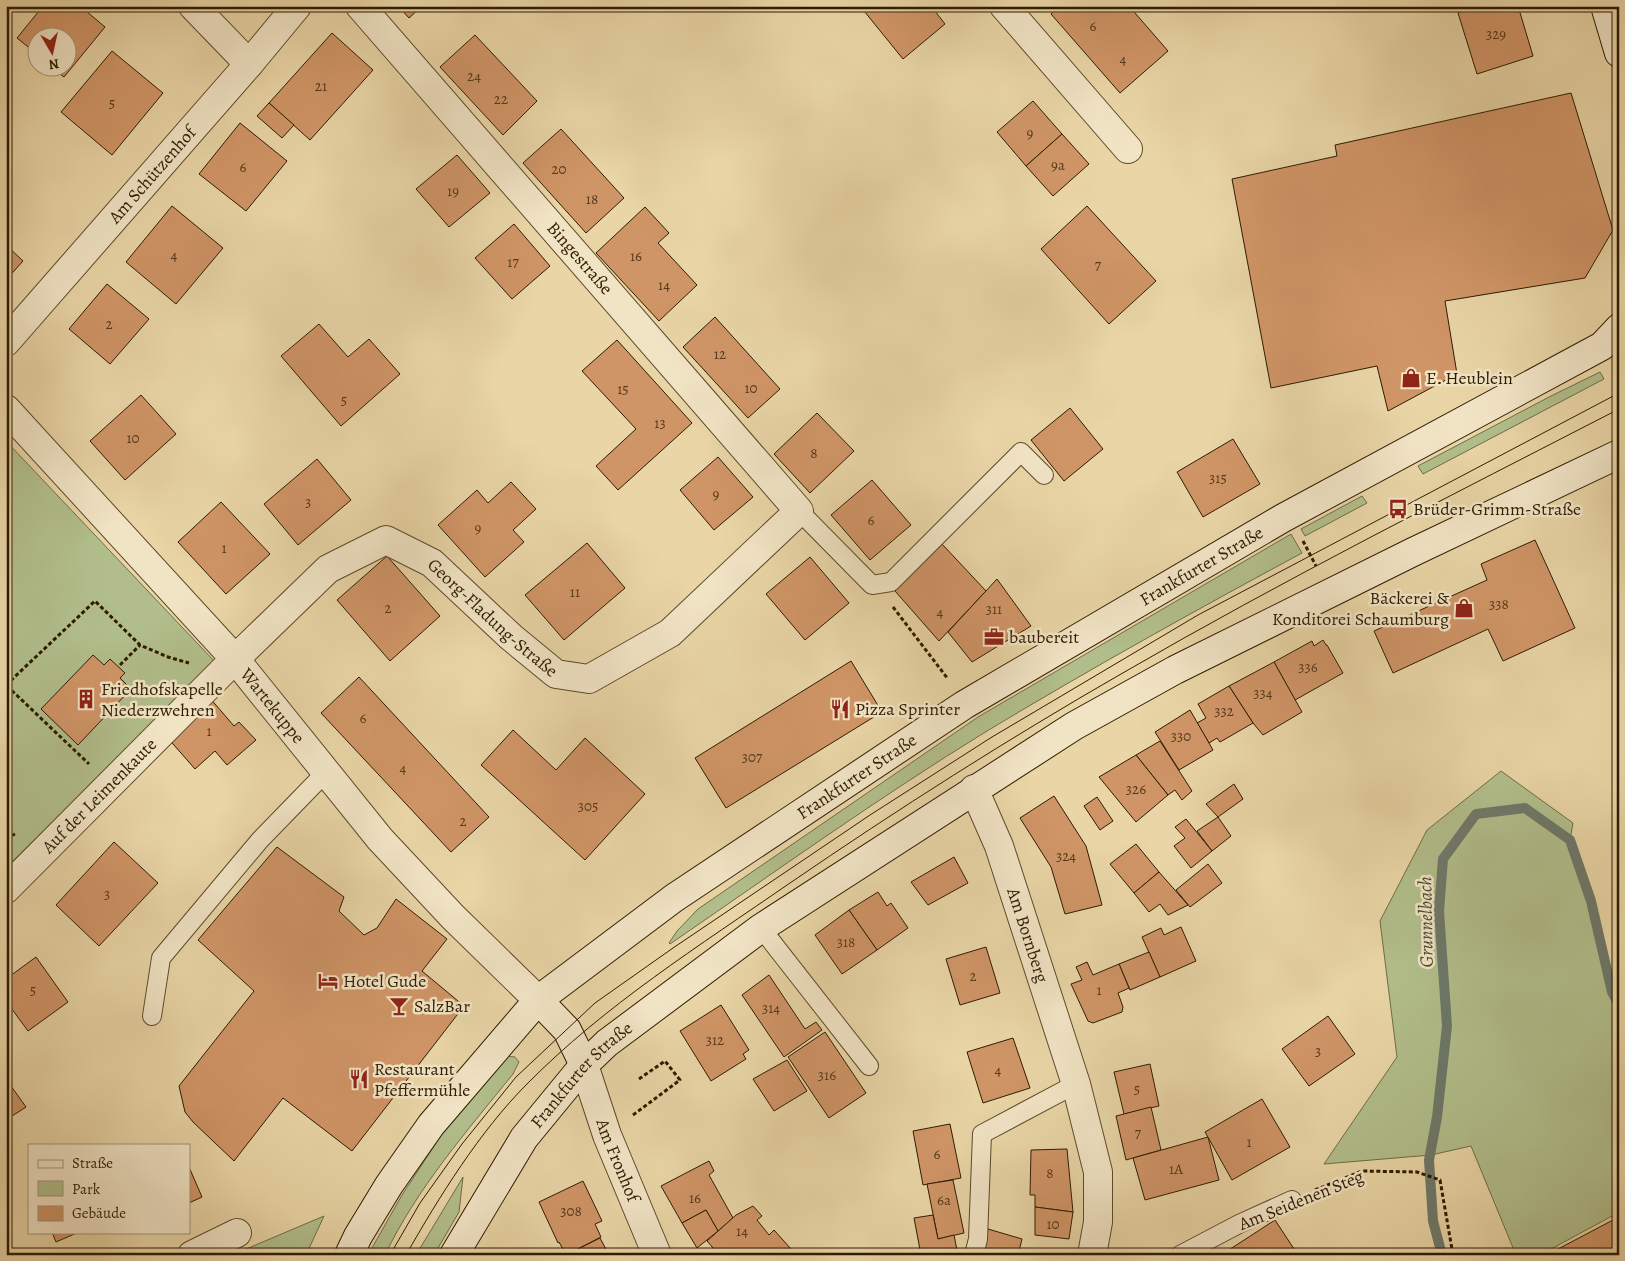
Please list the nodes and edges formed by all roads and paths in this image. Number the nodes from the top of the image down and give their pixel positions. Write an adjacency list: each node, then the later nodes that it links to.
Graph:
1 (193, 6): 7 (street)
2 (297, 6): 7 (street, Am Schützenhof)
3 (360, 6): 14 (street, Bingestraße)
4 (1004, 6): 8 (street)
5 (1605, 6): 6 (street)
6 (1619, 53)
7 (249, 64): 10 (street, Am Schützenhof)
8 (1128, 150)
9 (1613, 337): 15 (street, Frankfurter Straße)
10 (6, 342)
11 (6, 409): 20 (street, Wartekuppe)
12 (1619, 454): 16 (street, Frankfurter Straße)
13 (1044, 475): 14 (lane)
14 (800, 510): 20 (street, Georg-Fladung-Straße)
15 (1289, 515): 16 (path); 29 (street, Frankfurter Straße)
16 (1330, 594): 26 (street, Frankfurter Straße)
17 (893, 606): 22 (path)
18 (140, 645): 19 (path); 21 (path); 23 (path)
19 (175, 659)
20 (234, 659): 24 (street, Wartekuppe); 25 (street, Auf der Leimenkaute)
21 (120, 665)
22 (945, 674)
23 (6, 685): 25 (path)
24 (326, 772): 29 (street, Wartekuppe); 30 (lane)
25 (110, 785): 27 (street, Auf der Leimenkaute)
26 (974, 789): 28 (street, Frankfurter Straße); 34 (street, Am Bornberg)
27 (6, 889)
28 (761, 928): 31 (street, Frankfurter Straße); 32 (lane)
29 (538, 1000): 31 (street, Am Fronhof); 39 (street, Frankfurter Straße)
30 (152, 1016)
31 (584, 1065): 40 (street, Frankfurter Straße); 41 (street, Am Fronhof)
32 (869, 1066)
33 (639, 1080): 35 (path)
34 (1076, 1084): 42 (lane); 43 (street, Am Bornberg)
35 (645, 1105)
36 (1292, 1200): 44 (lane, Am Seidenen Steg); 45 (path, Am Seidenen Steg)
37 (237, 1233): 38 (street)
38 (192, 1255)
39 (349, 1255)
40 (454, 1255)
41 (656, 1255)
42 (974, 1255)
43 (1092, 1255)
44 (1180, 1255)
45 (1453, 1255)

